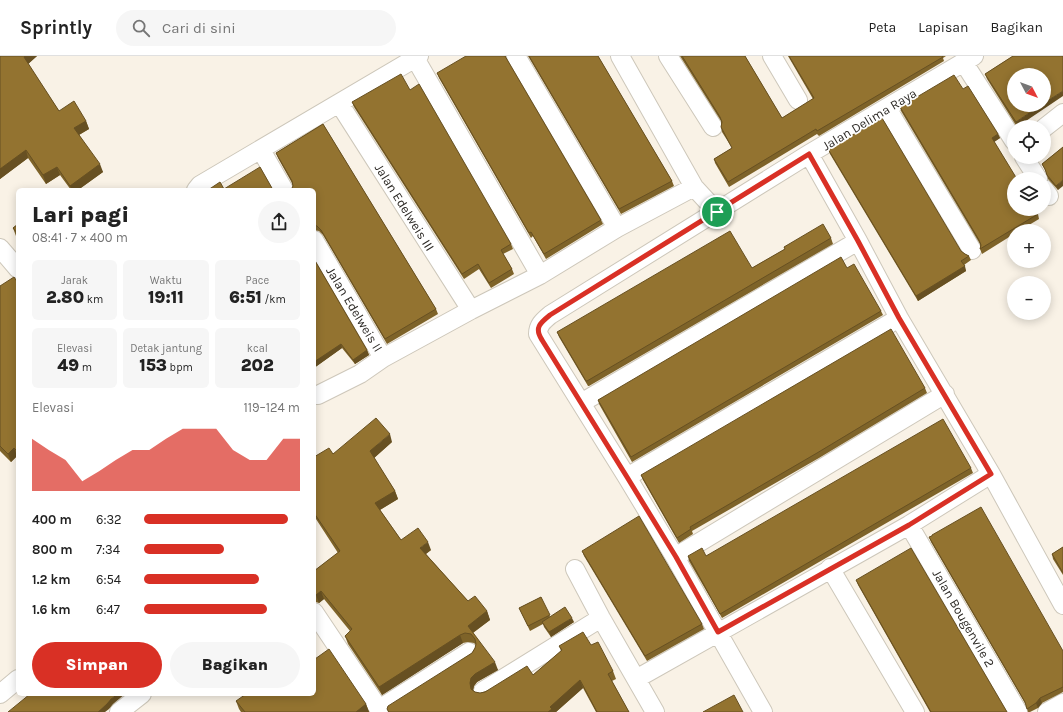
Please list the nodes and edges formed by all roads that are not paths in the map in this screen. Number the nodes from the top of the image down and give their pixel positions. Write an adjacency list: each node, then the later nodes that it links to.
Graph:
1 (516, 56): 20 (street)
2 (620, 56): 16 (street)
3 (668, 56): 12 (street)
4 (772, 56): 7 (street)
5 (417, 57): 8 (street); 24 (street)
6 (969, 59): 9 (street, Jalan Delima Raya); 13 (street)
7 (798, 100)
8 (339, 103): 14 (street); 25 (street, Jalan Edelweis III)
9 (887, 108): 15 (street, Jalan Delima Raya); 23 (street)
10 (1063, 113): 11 (street)
11 (1051, 122)
12 (713, 127)
13 (1007, 128)
14 (261, 150): 17 (street); 18 (street)
15 (809, 154): 19 (street, Jalan Delima Raya); 21 (street)
16 (694, 187): 19 (street); 20 (street)
17 (198, 188)
18 (283, 188)
19 (717, 212): 30 (street, Jalan Delima Raya)
20 (617, 228): 24 (street)
21 (858, 241): 26 (street); 30 (street)
22 (316, 243): 27 (street, Jalan Edelweis II)
23 (972, 250)
24 (540, 275): 25 (street)
25 (470, 310): 27 (street)
26 (899, 318): 28 (street); 32 (street)
27 (383, 358): 29 (street)
28 (945, 394): 31 (street); 34 (street)
29 (316, 395)
30 (581, 403): 32 (street, Jalan Delima Raya)
31 (991, 474): 33 (street); 37 (street)
32 (627, 477): 34 (street, Jalan Delima Raya)
33 (909, 525): 35 (street); 53 (street, Jalan Bougenvile 2)
34 (676, 557): 40 (street, Jalan Delima Raya)
35 (830, 568): 40 (street); 52 (street)
36 (575, 569): 39 (street)
37 (1063, 605)
38 (316, 615): 48 (street)
39 (601, 618): 42 (street); 44 (street)
40 (718, 632): 42 (street); 51 (street, Jalan Delima Raya)
41 (469, 652): 48 (street)
42 (636, 679): 50 (street)
43 (16, 681): 45 (street)
44 (483, 690)
45 (0, 694)
46 (140, 696): 49 (street)
47 (1063, 703): 54 (street)
48 (380, 710)
49 (120, 712)
50 (655, 712)
51 (763, 712)
52 (915, 712)
53 (1018, 712)
54 (1047, 712)

